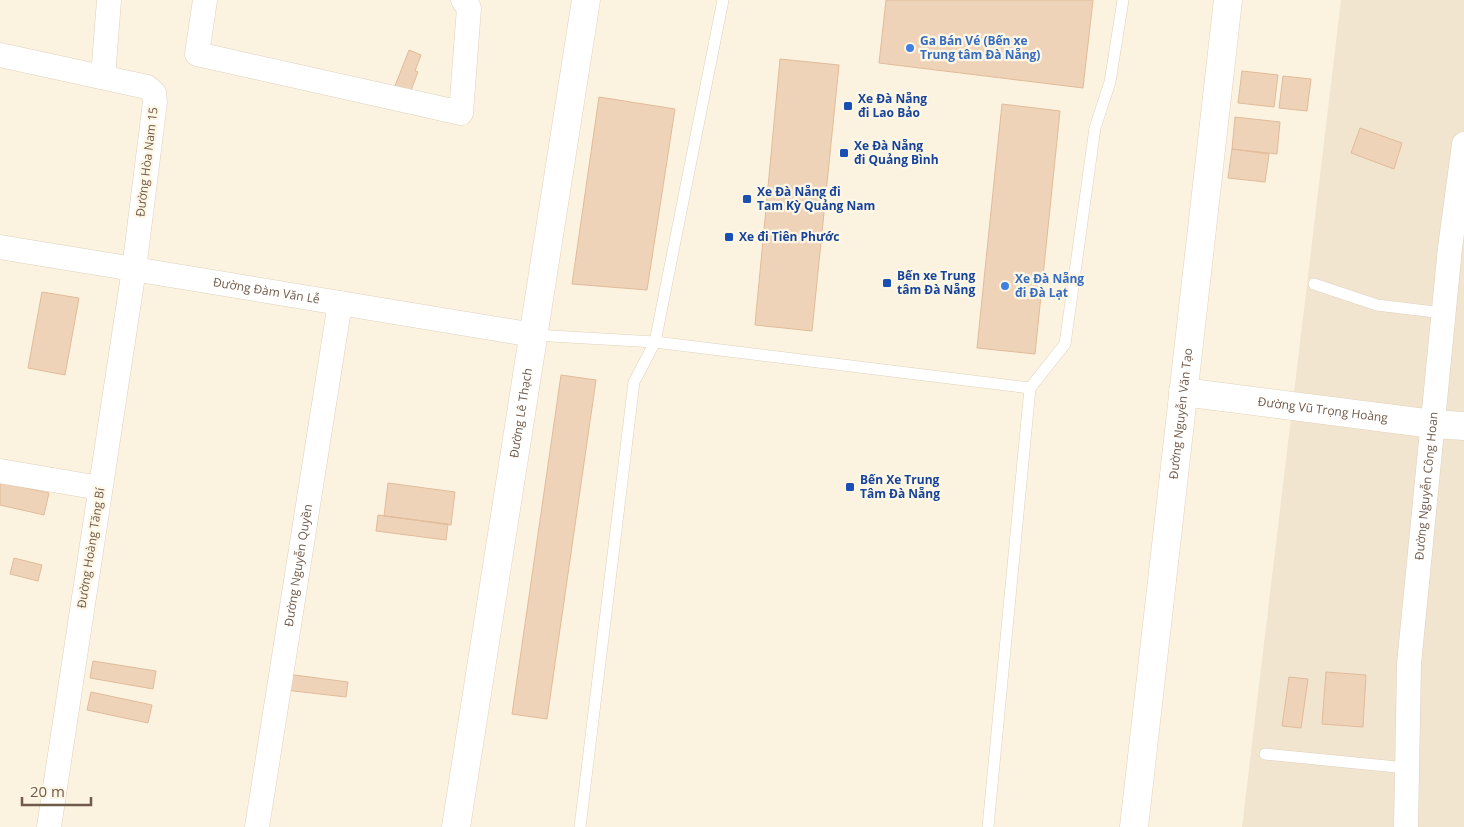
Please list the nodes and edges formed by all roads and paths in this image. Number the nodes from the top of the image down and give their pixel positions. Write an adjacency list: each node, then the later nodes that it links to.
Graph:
1 (109, 0): 9 (street)
2 (205, 0): 3 (street)
3 (463, 0)
4 (586, 0): 17 (street, Đường Lê Thạch)
5 (723, 0): 18 (lane)
6 (1124, 0): 19 (lane)
7 (1228, 0): 20 (street, Đường Nguyễn Văn Tạo)
8 (0, 55): 9 (street, Đường Hòa Nam 15)
9 (103, 77): 13 (street, Đường Hòa Nam 15)
10 (1464, 144): 12 (street, Đường Nguyễn Công Hoan)
11 (0, 247): 13 (street, Đường Đàm Văn Lễ)
12 (1457, 249): 16 (street, Đường Nguyễn Công Hoan)
13 (134, 269): 15 (street, Đường Đàm Văn Lễ); 24 (street, Đường Hoàng Tăng Bí)
14 (1314, 284): 16 (lane)
15 (340, 303): 17 (street, Đường Đàm Văn Lễ); 28 (street, Đường Nguyễn Quyền)
16 (1444, 313): 21 (street, Đường Nguyễn Công Hoan)
17 (534, 335): 18 (lane); 29 (street, Đường Lê Thạch)
18 (655, 342): 19 (lane); 30 (lane)
19 (1030, 388): 31 (lane)
20 (1183, 392): 21 (street, Đường Vũ Trọng Hoàng); 32 (street, Đường Nguyễn Văn Tạo)
21 (1433, 424): 22 (street, Đường Vũ Trọng Hoàng); 26 (street, Đường Nguyễn Công Hoan)
22 (1464, 426)
23 (0, 471): 24 (street)
24 (100, 488): 27 (street, Đường Hoàng Tăng Bí)
25 (1266, 754): 26 (lane)
26 (1407, 768): 33 (street, Đường Nguyễn Công Hoan)
27 (48, 827)
28 (257, 827)
29 (456, 827)
30 (580, 827)
31 (988, 827)
32 (1134, 827)
33 (1406, 827)

